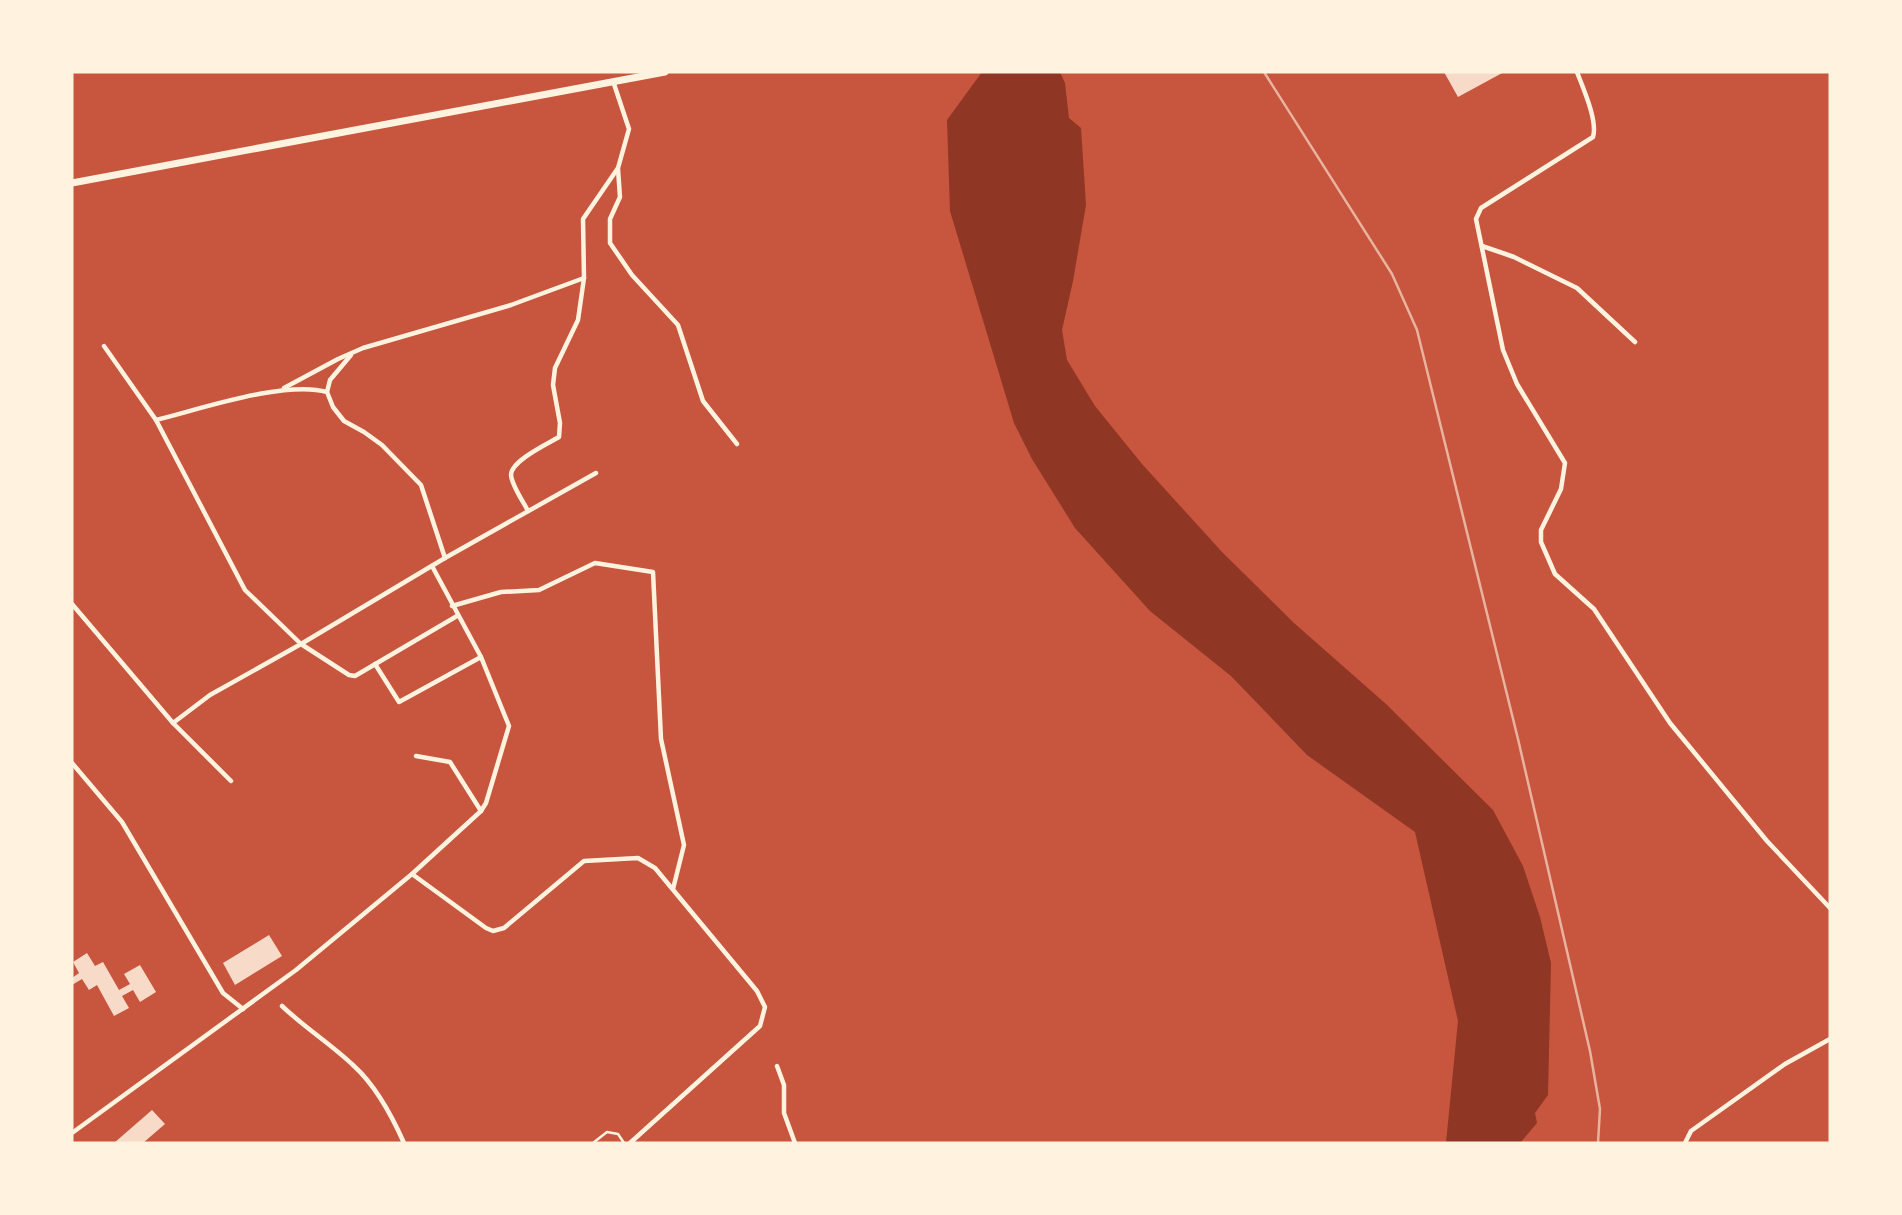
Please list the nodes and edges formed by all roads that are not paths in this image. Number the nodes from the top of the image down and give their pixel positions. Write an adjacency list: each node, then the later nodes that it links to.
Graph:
1 (665, 72): 3 (main road)
2 (1577, 72): 6 (street)
3 (613, 81): 4 (street); 5 (main road)
4 (618, 168): 7 (street); 14 (street)
5 (72, 183)
6 (1481, 246): 8 (street); 32 (street)
7 (584, 278): 10 (street); 16 (street)
8 (1635, 342)
9 (104, 346): 13 (street)
10 (354, 352): 11 (street); 12 (street)
11 (282, 390): 12 (street); 13 (street)
12 (327, 392): 17 (street)
13 (156, 420): 22 (street)
14 (737, 444)
15 (596, 473): 16 (street)
16 (528, 511): 17 (street)
17 (445, 558): 18 (street)
18 (432, 566): 20 (street); 22 (street)
19 (72, 604): 25 (street)
20 (452, 606): 21 (street); 31 (street)
21 (457, 616): 23 (street); 24 (street)
22 (301, 643): 24 (street); 25 (street)
23 (481, 657): 24 (street); 29 (street)
24 (375, 663)
25 (173, 723): 28 (street)
26 (416, 755): 29 (street)
27 (72, 763): 34 (street)
28 (231, 781)
29 (481, 811): 30 (street)
30 (412, 874): 31 (street); 34 (street)
31 (673, 890): 41 (street)
32 (1830, 908)
33 (282, 1006): 38 (street)
34 (243, 1009): 37 (street)
35 (1830, 1039): 43 (street)
36 (777, 1066): 42 (street)
37 (72, 1133)
38 (404, 1143)
39 (593, 1143): 40 (lane)
40 (624, 1143)
41 (630, 1143)
42 (795, 1143)
43 (1685, 1143)

